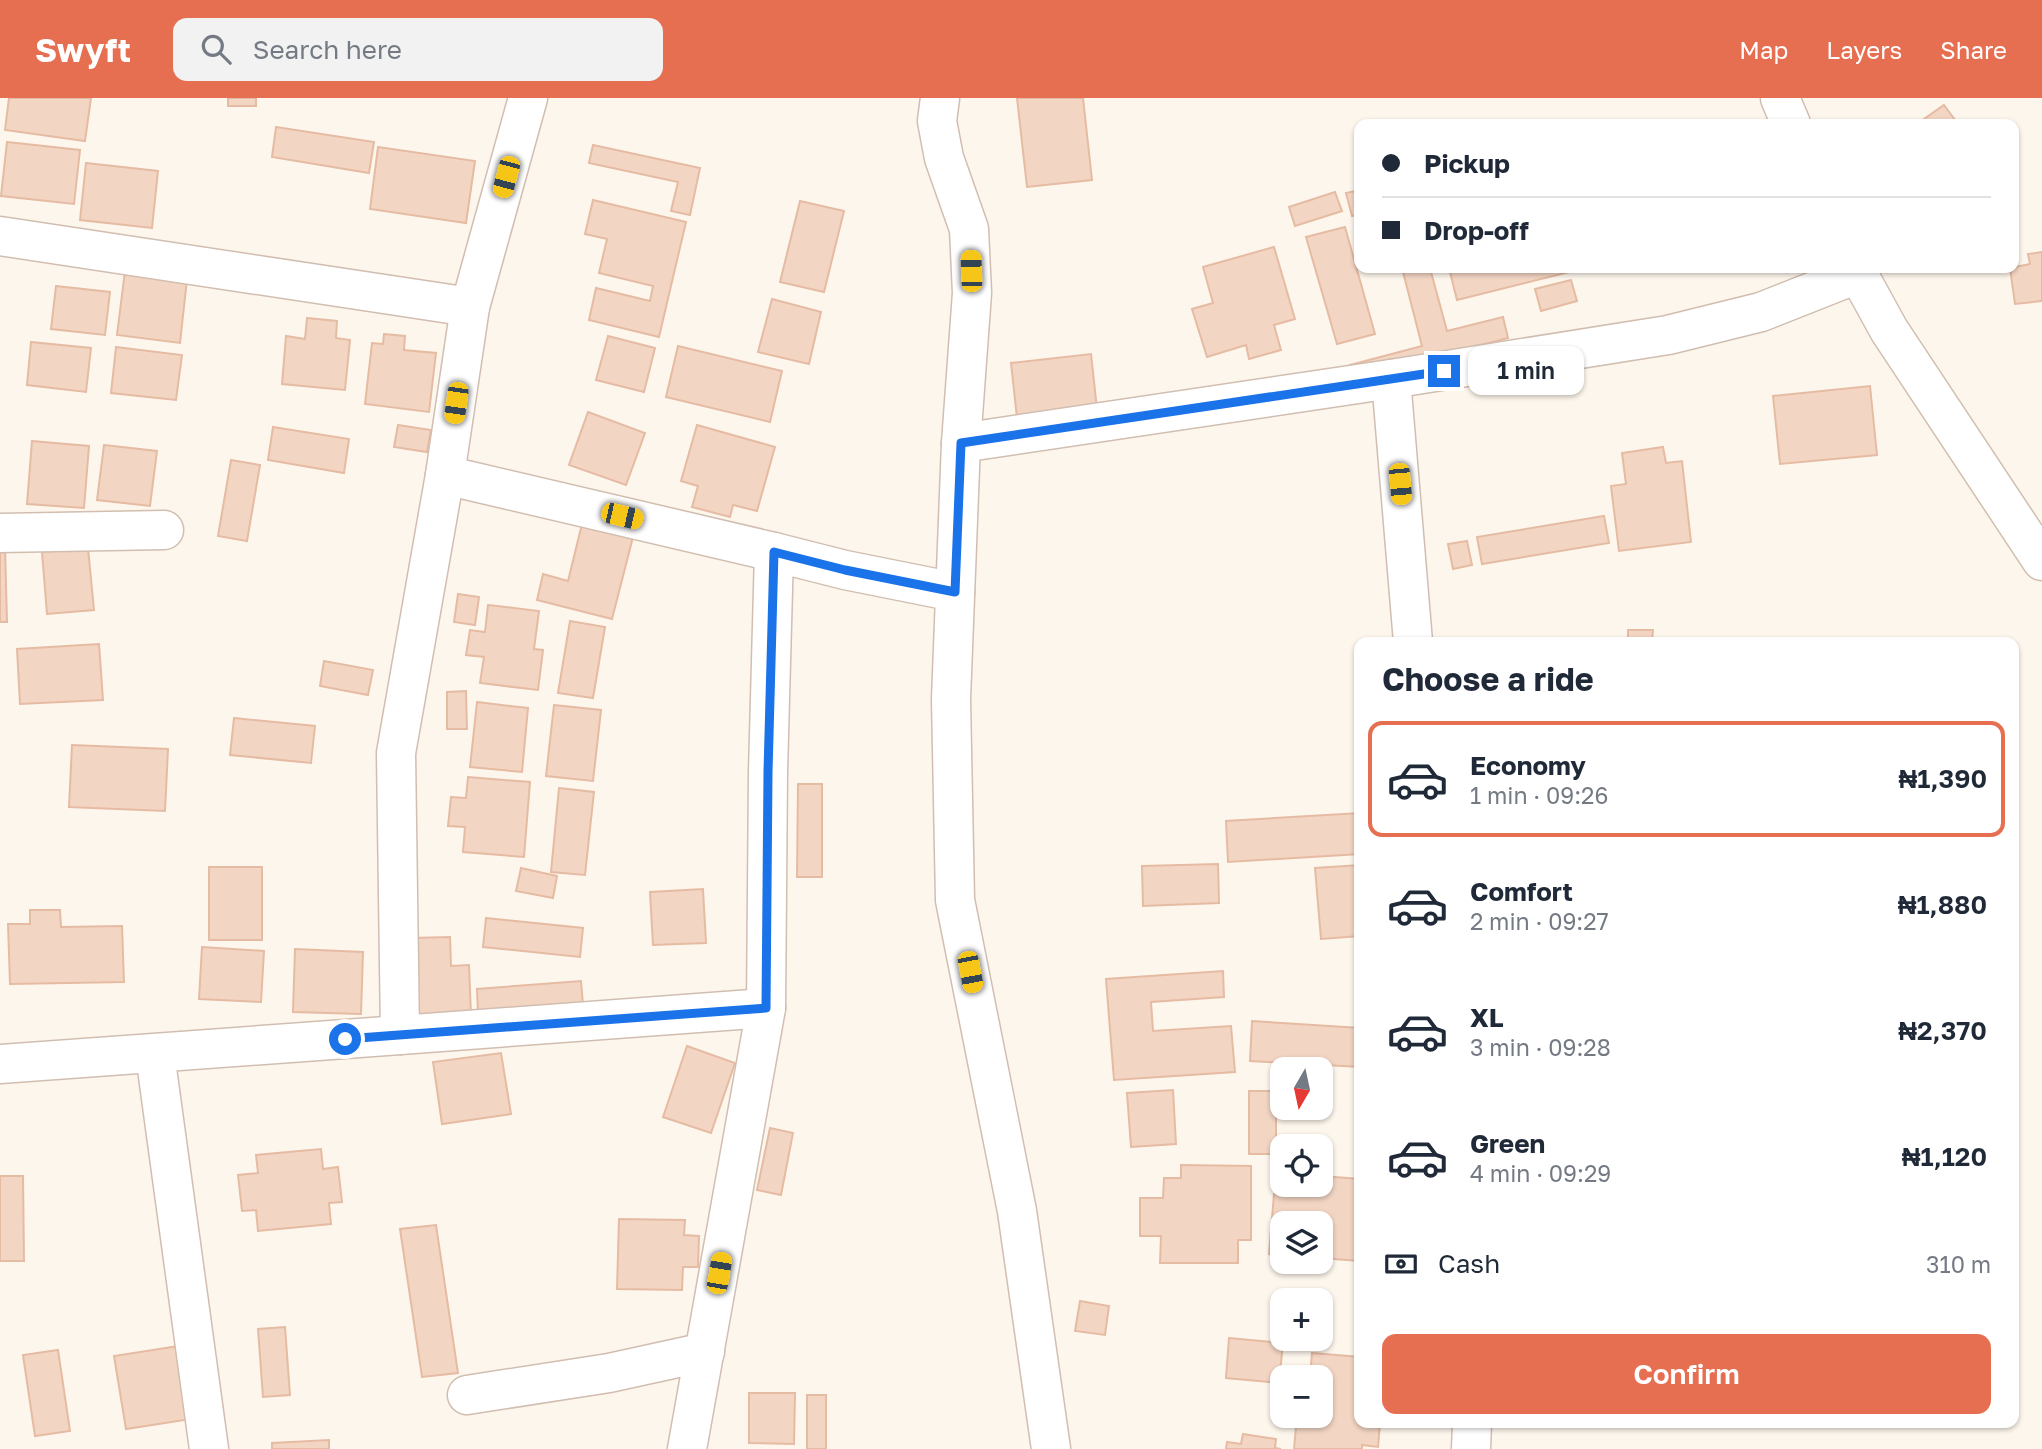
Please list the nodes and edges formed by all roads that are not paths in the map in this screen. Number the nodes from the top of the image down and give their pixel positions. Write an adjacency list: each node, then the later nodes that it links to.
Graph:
1 (528, 98): 8 (street)
2 (940, 98): 10 (street)
3 (1780, 98): 4 (street)
4 (1789, 119)
5 (0, 236): 8 (street)
6 (1851, 273): 9 (street)
7 (1857, 273): 15 (street)
8 (470, 307): 11 (street)
9 (1391, 379): 10 (street); 17 (street)
10 (961, 443): 16 (street)
11 (445, 475): 14 (street); 19 (street)
12 (164, 530): 13 (street)
13 (0, 533)
14 (774, 552): 16 (street); 18 (street)
15 (2042, 561)
16 (955, 592): 27 (street)
17 (1413, 637)
18 (766, 1008): 19 (street); 22 (street)
19 (400, 1035): 20 (street)
20 (155, 1054): 21 (street); 25 (street)
21 (0, 1064)
22 (705, 1352): 23 (street); 26 (street)
23 (467, 1395)
24 (1472, 1428): 28 (street)
25 (209, 1449)
26 (687, 1449)
27 (1051, 1449)
28 (1471, 1449)

